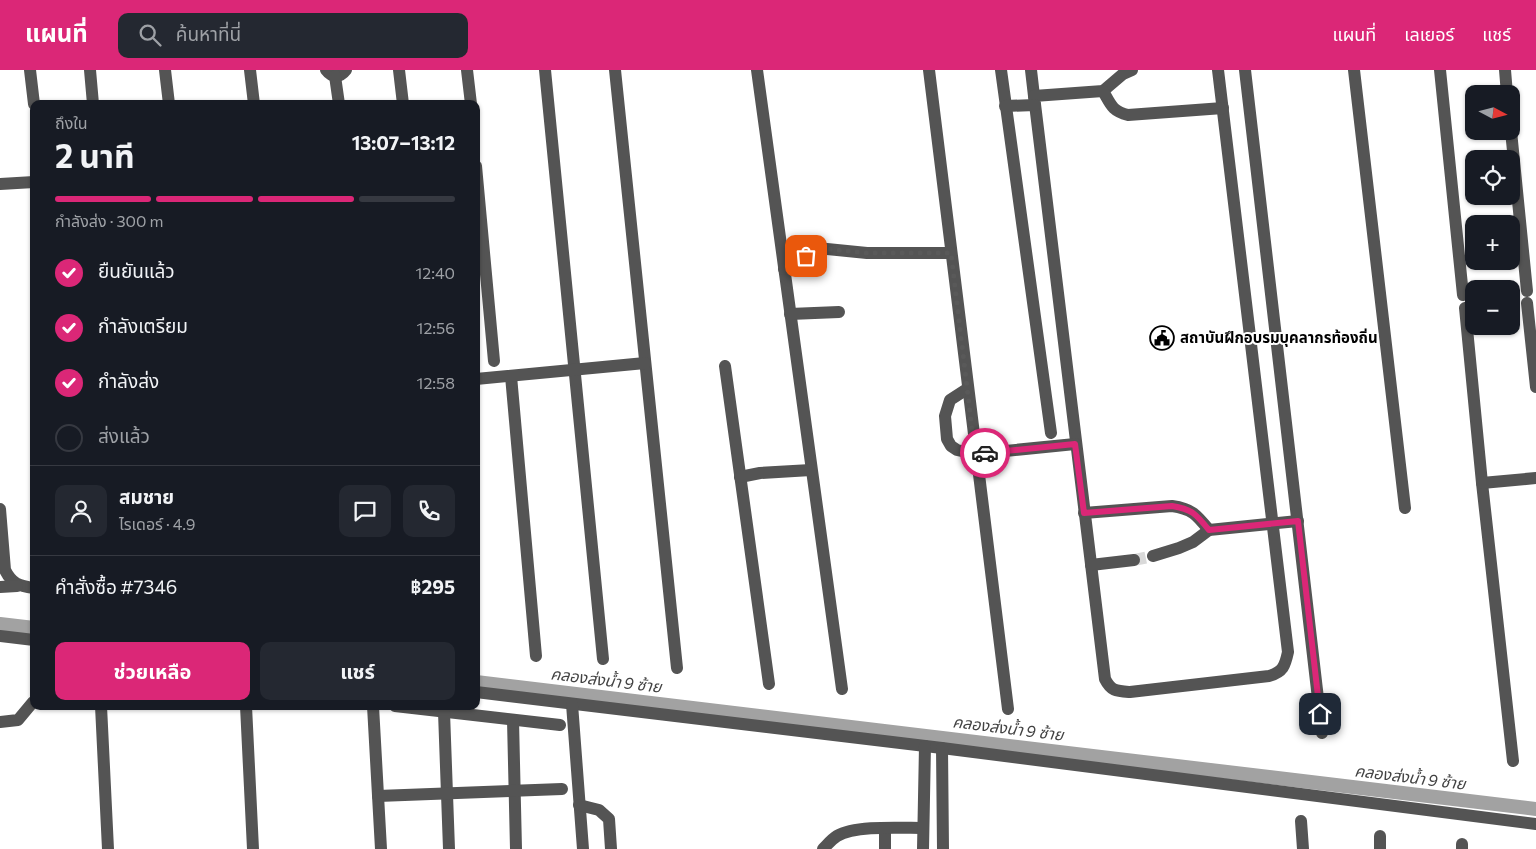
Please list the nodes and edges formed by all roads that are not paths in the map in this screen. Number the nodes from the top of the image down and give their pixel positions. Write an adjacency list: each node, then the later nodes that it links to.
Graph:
1 (30, 70): 22 (street)
2 (90, 70): 23 (street)
3 (165, 70): 24 (street)
4 (250, 70): 25 (street)
5 (399, 70): 27 (street)
6 (467, 70): 28 (street)
7 (545, 70): 45 (street)
8 (615, 70): 43 (street)
9 (757, 70): 37 (street)
10 (929, 70): 36 (street)
11 (1001, 70): 30 (street)
12 (1031, 70): 29 (street)
13 (1132, 70): 21 (street)
14 (1218, 70): 31 (street)
15 (1245, 70): 60 (street)
16 (1354, 70): 57 (street)
17 (1440, 70): 38 (street)
18 (1505, 70): 20 (street)
19 (336, 72): 26 (street)
20 (1506, 85)
21 (1103, 91): 29 (street); 31 (street)
22 (34, 100)
23 (93, 100)
24 (168, 100)
25 (254, 100)
26 (339, 100)
27 (402, 100)
28 (470, 100)
29 (1034, 100): 30 (street); 51 (street)
30 (1005, 106): 50 (street)
31 (1223, 108): 61 (street)
32 (1512, 140): 48 (street)
33 (30, 182): 34 (street)
34 (0, 184)
35 (480, 209): 42 (street)
36 (951, 253): 37 (street); 49 (street)
37 (784, 269): 40 (street)
38 (1463, 295)
39 (839, 312): 40 (street)
40 (790, 314): 53 (street)
41 (1468, 335): 56 (street)
42 (494, 361)
43 (645, 363): 45 (street); 73 (street)
44 (725, 366): 54 (street)
45 (574, 369): 46 (street); 72 (street)
46 (511, 376): 47 (street); 71 (street)
47 (480, 380)
48 (1536, 387)
49 (967, 389): 52 (street); 52 (street)
50 (1051, 433)
51 (1075, 444): 52 (street); 59 (street)
52 (975, 454): 79 (street)
53 (811, 470): 54 (street); 75 (street)
54 (740, 477): 74 (street)
55 (1536, 478): 56 (street)
56 (1482, 483): 91 (street)
57 (1405, 508)
58 (0, 509): 66 (street)
59 (1084, 513): 62 (street); 65 (street)
60 (1298, 521): 61 (street); 88 (street)
61 (1274, 524): 62 (street); 65 (street)
62 (1209, 530): 63 (street)
63 (1153, 556)
64 (1134, 560): 65 (street)
65 (1091, 565)
66 (16, 586): 67 (street); 68 (street)
67 (0, 587)
68 (30, 588)
69 (0, 636): 70 (street)
70 (30, 640)
71 (536, 656)
72 (603, 659)
73 (677, 668)
74 (769, 684)
75 (842, 689)
76 (480, 692): 77 (street)
77 (572, 704): 89 (street); 96 (street)
78 (30, 706): 86 (street)
79 (1008, 709)
80 (101, 710): 102 (street)
81 (246, 710): 103 (street)
82 (374, 710): 95 (street)
83 (428, 710): 84 (street)
84 (444, 712): 85 (street); 94 (street)
85 (513, 720): 87 (street); 93 (street)
86 (0, 722)
87 (560, 725)
88 (1322, 733)
89 (925, 746): 90 (street); 100 (street)
90 (942, 748): 98 (street); 112 (street)
91 (1513, 761)
92 (562, 789): 93 (street)
93 (515, 791): 94 (street); 106 (street)
94 (447, 793): 95 (street); 105 (street)
95 (378, 796): 104 (street)
96 (579, 805): 107 (street); 108 (street)
97 (1301, 821): 113 (street)
98 (1536, 824)
99 (885, 828): 100 (street); 109 (street); 110 (street)
100 (923, 828): 111 (street)
101 (1380, 836): 114 (street)
102 (108, 849)
103 (253, 849)
104 (381, 849)
105 (449, 849)
106 (516, 849)
107 (583, 849)
108 (611, 849)
109 (823, 849)
110 (886, 849)
111 (923, 849)
112 (943, 849)
113 (1303, 849)
114 (1380, 849)

